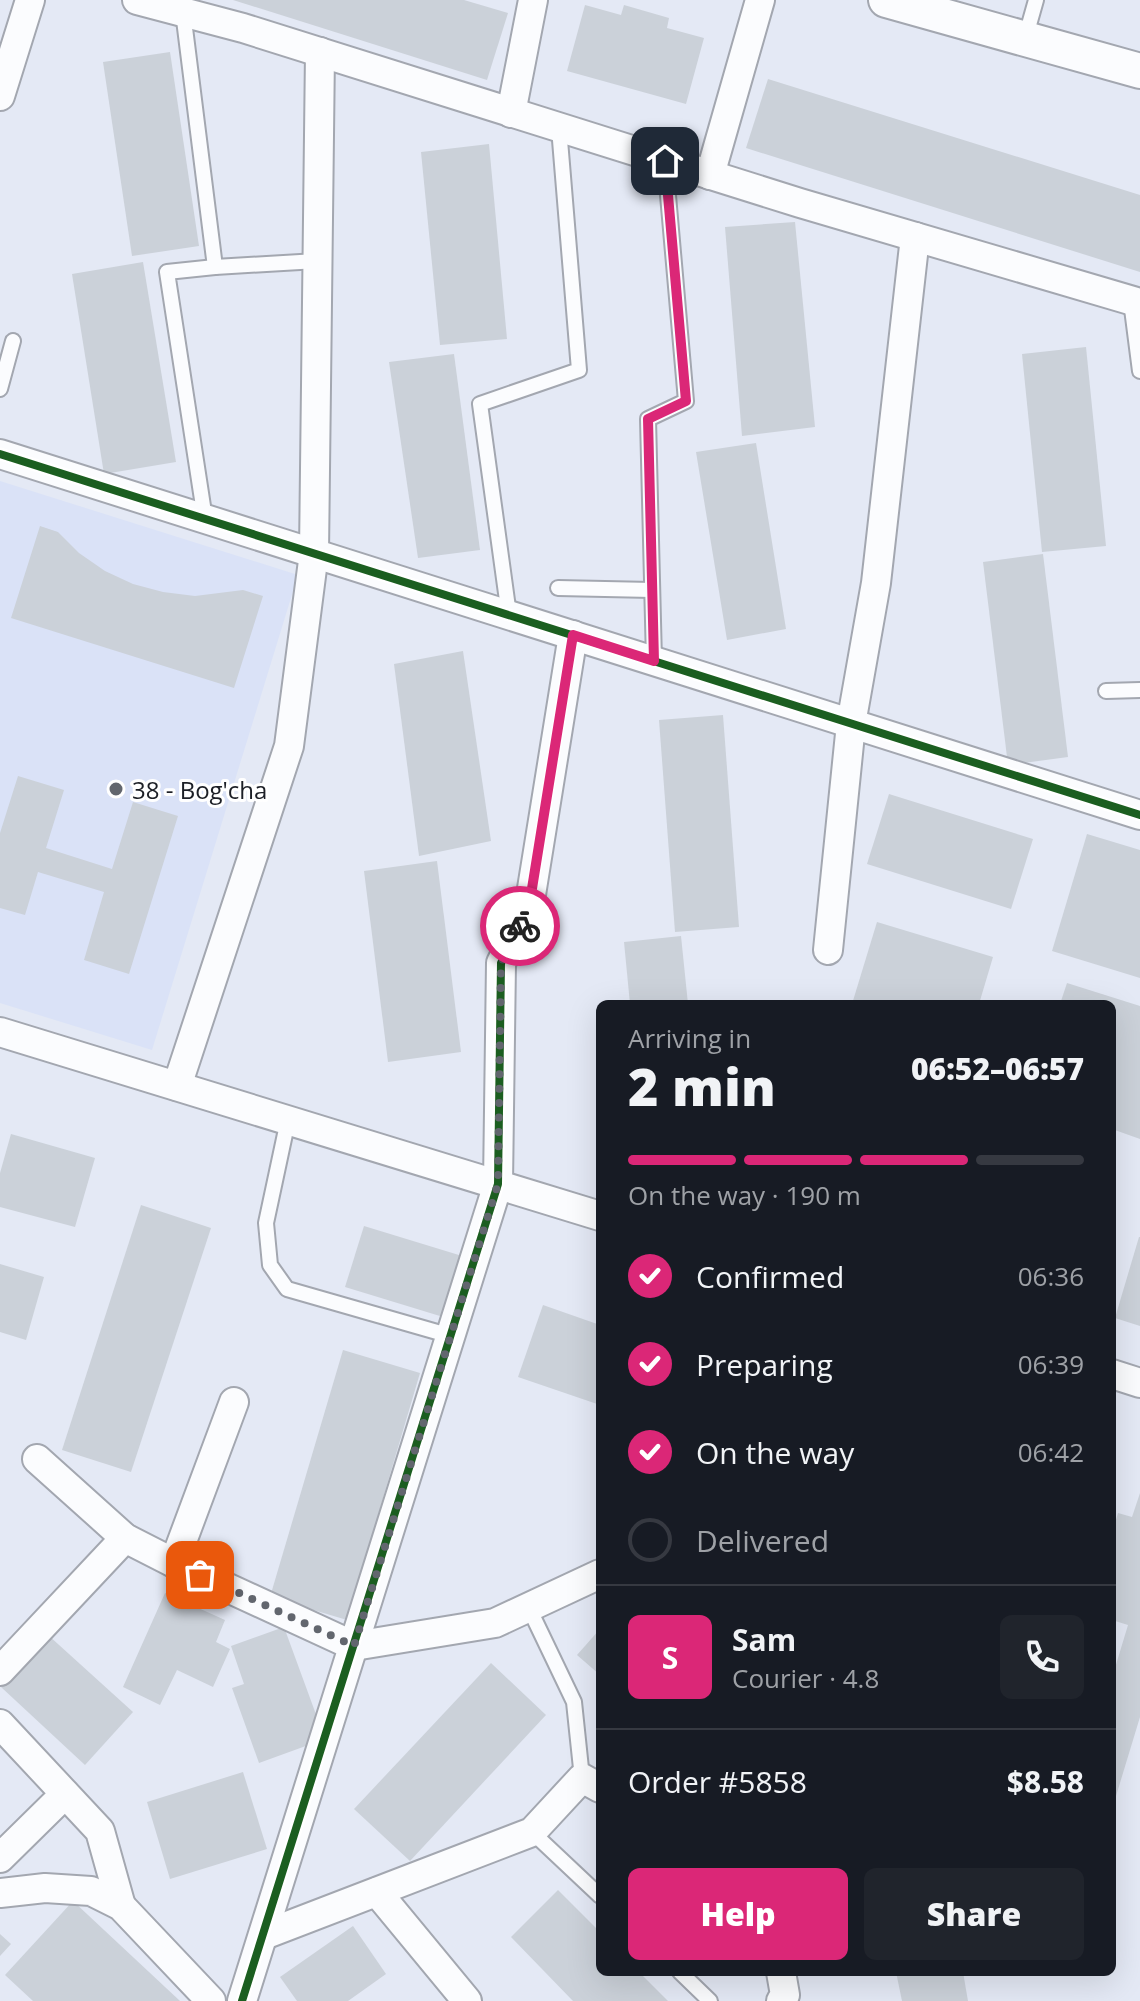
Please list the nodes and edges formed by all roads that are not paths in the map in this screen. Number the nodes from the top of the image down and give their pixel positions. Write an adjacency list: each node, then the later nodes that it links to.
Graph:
1 (30, 0): 11 (street)
2 (137, 0): 7 (street)
3 (533, 0): 12 (street)
4 (760, 0): 15 (street)
5 (886, 0): 8 (street)
6 (1036, 0): 8 (lane)
7 (183, 12): 9 (street); 18 (lane)
8 (1025, 39): 10 (street)
9 (320, 52): 12 (street); 17 (street)
10 (1140, 71)
11 (0, 96)
12 (511, 113): 13 (street)
13 (559, 128): 14 (street); 28 (lane)
14 (665, 161): 15 (street); 27 (lane)
15 (710, 175): 16 (street)
16 (915, 237): 19 (street); 33 (street)
17 (317, 261): 18 (lane); 25 (street)
18 (215, 267): 24 (lane)
19 (1135, 302): 21 (lane)
20 (13, 341): 22 (lane)
21 (1140, 371)
22 (0, 389)
23 (0, 454): 24 (street)
24 (205, 519): 25 (street)
25 (314, 553): 28 (street); 37 (street)
26 (558, 588): 27 (lane)
27 (652, 590): 30 (lane)
28 (509, 615): 29 (street)
29 (573, 635): 30 (street); 39 (street)
30 (654, 661): 33 (street)
31 (1140, 690): 32 (lane)
32 (1106, 691)
33 (851, 724): 34 (street); 35 (street)
34 (1140, 815)
35 (828, 950)
36 (0, 1032): 37 (street)
37 (177, 1086): 38 (street)
38 (288, 1120): 39 (street); 41 (lane)
39 (498, 1184): 40 (street); 41 (street)
40 (596, 1215)
41 (451, 1336): 50 (street)
42 (1116, 1375): 43 (street)
43 (1140, 1383)
44 (234, 1402): 47 (street)
45 (37, 1459): 46 (street)
46 (125, 1538): 47 (street); 51 (street)
47 (174, 1563): 50 (street)
48 (596, 1576): 49 (street)
49 (529, 1608): 50 (street); 53 (lane)
50 (354, 1646): 61 (street)
51 (0, 1671)
52 (0, 1724): 54 (street)
53 (591, 1783): 55 (street)
54 (65, 1794): 56 (street); 60 (street)
55 (532, 1832): 57 (street); 58 (lane)
56 (0, 1858)
57 (377, 1892): 61 (street); 65 (street)
58 (596, 1892)
59 (0, 1893): 60 (street)
60 (121, 1906): 63 (street)
61 (264, 1935): 64 (street)
62 (684, 1976): 66 (lane)
63 (211, 2001)
64 (242, 2001)
65 (467, 2001)
66 (710, 2001)

